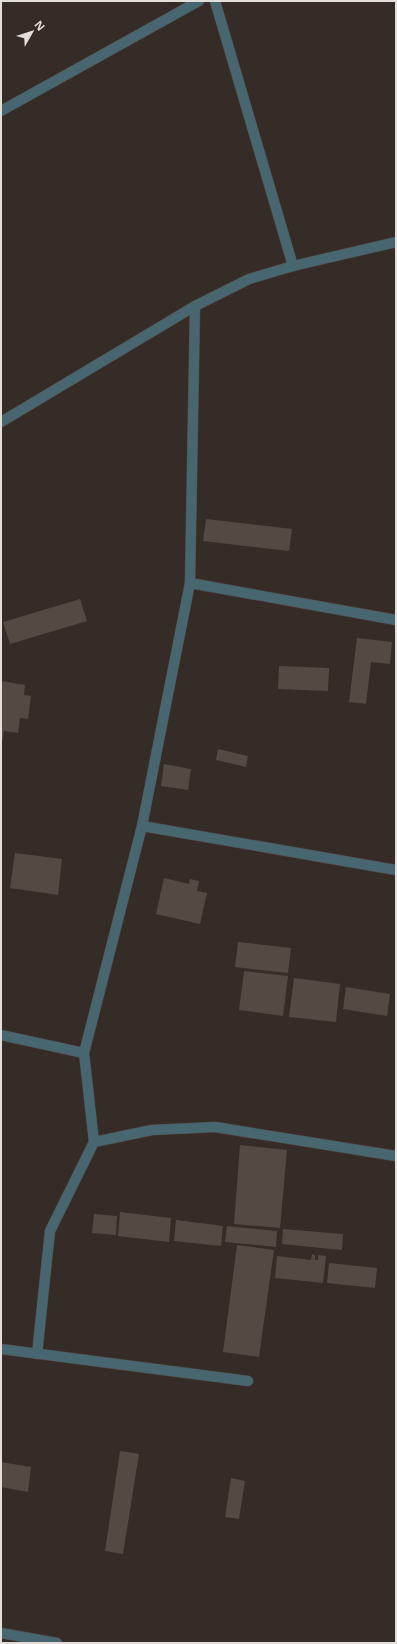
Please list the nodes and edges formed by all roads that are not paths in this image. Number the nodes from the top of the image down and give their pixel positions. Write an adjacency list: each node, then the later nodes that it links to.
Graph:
1 (199, 1): 3 (street)
2 (214, 1): 5 (street)
3 (1, 111)
4 (396, 242): 5 (street)
5 (293, 266): 6 (street)
6 (195, 306): 7 (street); 8 (street)
7 (1, 422)
8 (190, 583): 9 (street); 10 (street)
9 (396, 620)
10 (142, 826): 11 (street); 13 (street)
11 (396, 870)
12 (1, 1035): 13 (street)
13 (84, 1053): 14 (street)
14 (94, 1142): 15 (street); 17 (street)
15 (396, 1156)
16 (1, 1349): 17 (street)
17 (37, 1354): 18 (street)
18 (248, 1381)
19 (1, 1633): 20 (street)
20 (57, 1643)

